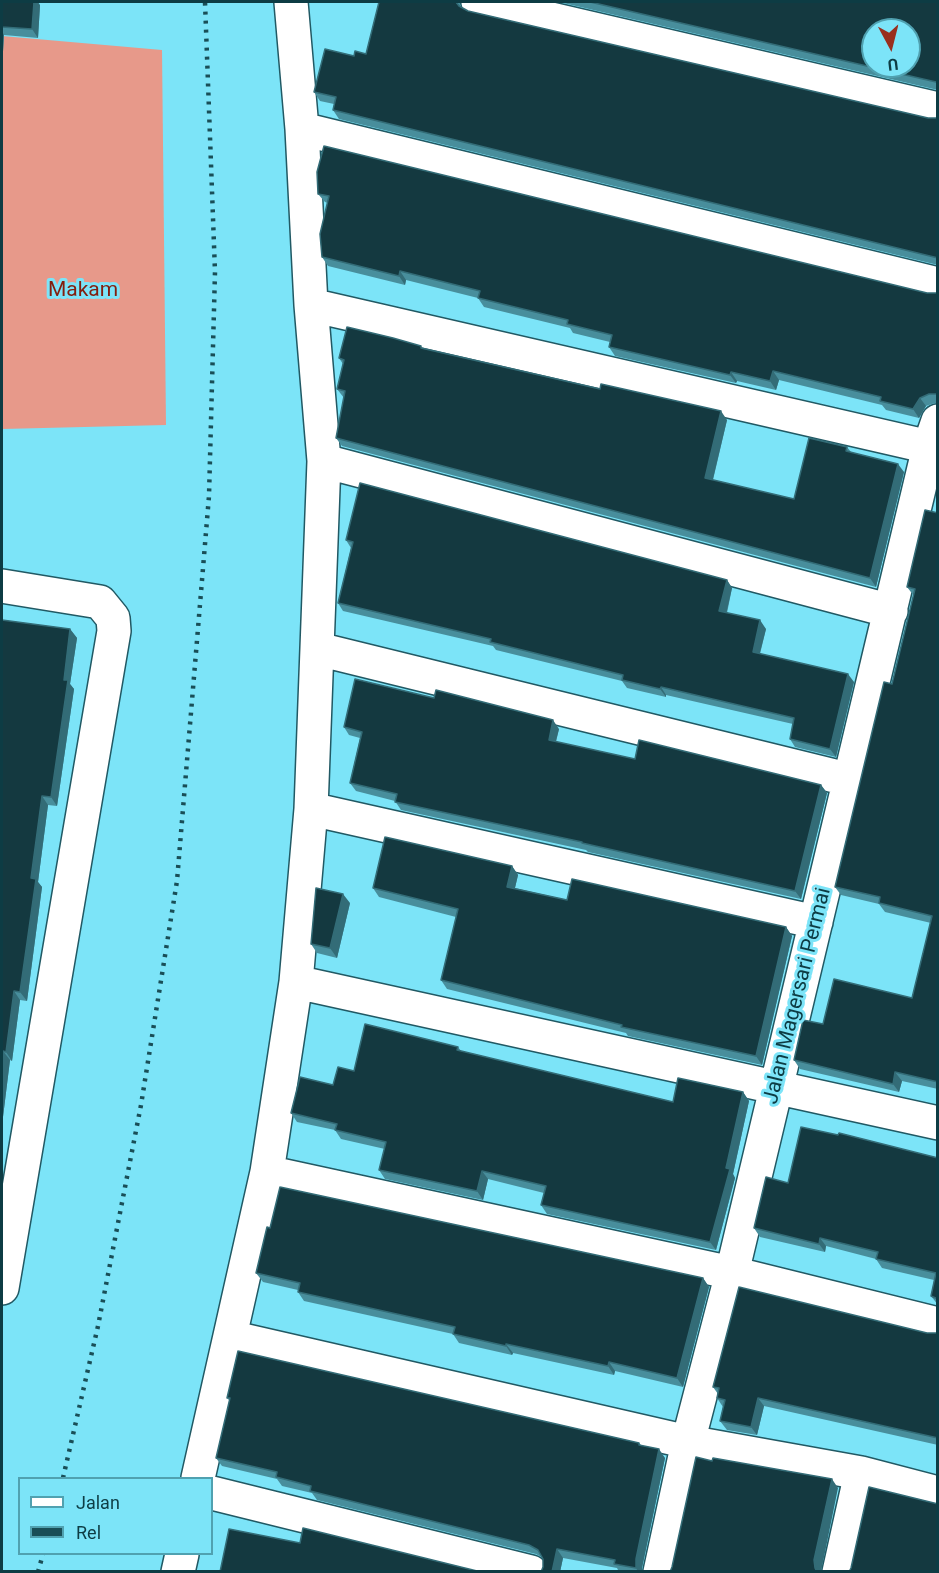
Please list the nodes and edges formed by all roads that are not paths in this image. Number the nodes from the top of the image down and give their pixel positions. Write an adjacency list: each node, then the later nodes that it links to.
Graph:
1 (291, 2): 4 (street)
2 (478, 2): 3 (street)
3 (938, 109)
4 (302, 129): 5 (street); 6 (street)
5 (938, 284)
6 (310, 305): 7 (street); 8 (street)
7 (935, 439): 10 (street, Jalan Magersari Permai)
8 (324, 461): 10 (street); 11 (street)
9 (2, 586): 20 (street)
10 (891, 611): 12 (street, Jalan Magersari Permai)
11 (318, 649): 12 (street); 13 (street)
12 (850, 780): 14 (street, Jalan Magersari Permai)
13 (311, 808): 14 (street); 15 (street)
14 (816, 922): 16 (street, Jalan Magersari Permai)
15 (296, 982): 16 (street); 18 (street)
16 (775, 1087): 17 (street); 19 (street, Jalan Magersari Permai)
17 (938, 1123)
18 (267, 1172): 19 (street); 22 (street)
19 (732, 1273): 21 (street); 23 (street, Jalan Magersari Permai)
20 (2, 1288)
21 (938, 1324)
22 (230, 1337): 23 (street); 25 (street)
23 (688, 1442): 24 (street); 31 (street, Jalan Magersari Permai)
24 (861, 1473): 26 (street); 32 (street)
25 (198, 1477)
26 (938, 1492)
27 (213, 1493): 30 (street)
28 (182, 1555): 29 (street)
29 (178, 1572)
30 (531, 1572)
31 (660, 1572)
32 (840, 1572)

